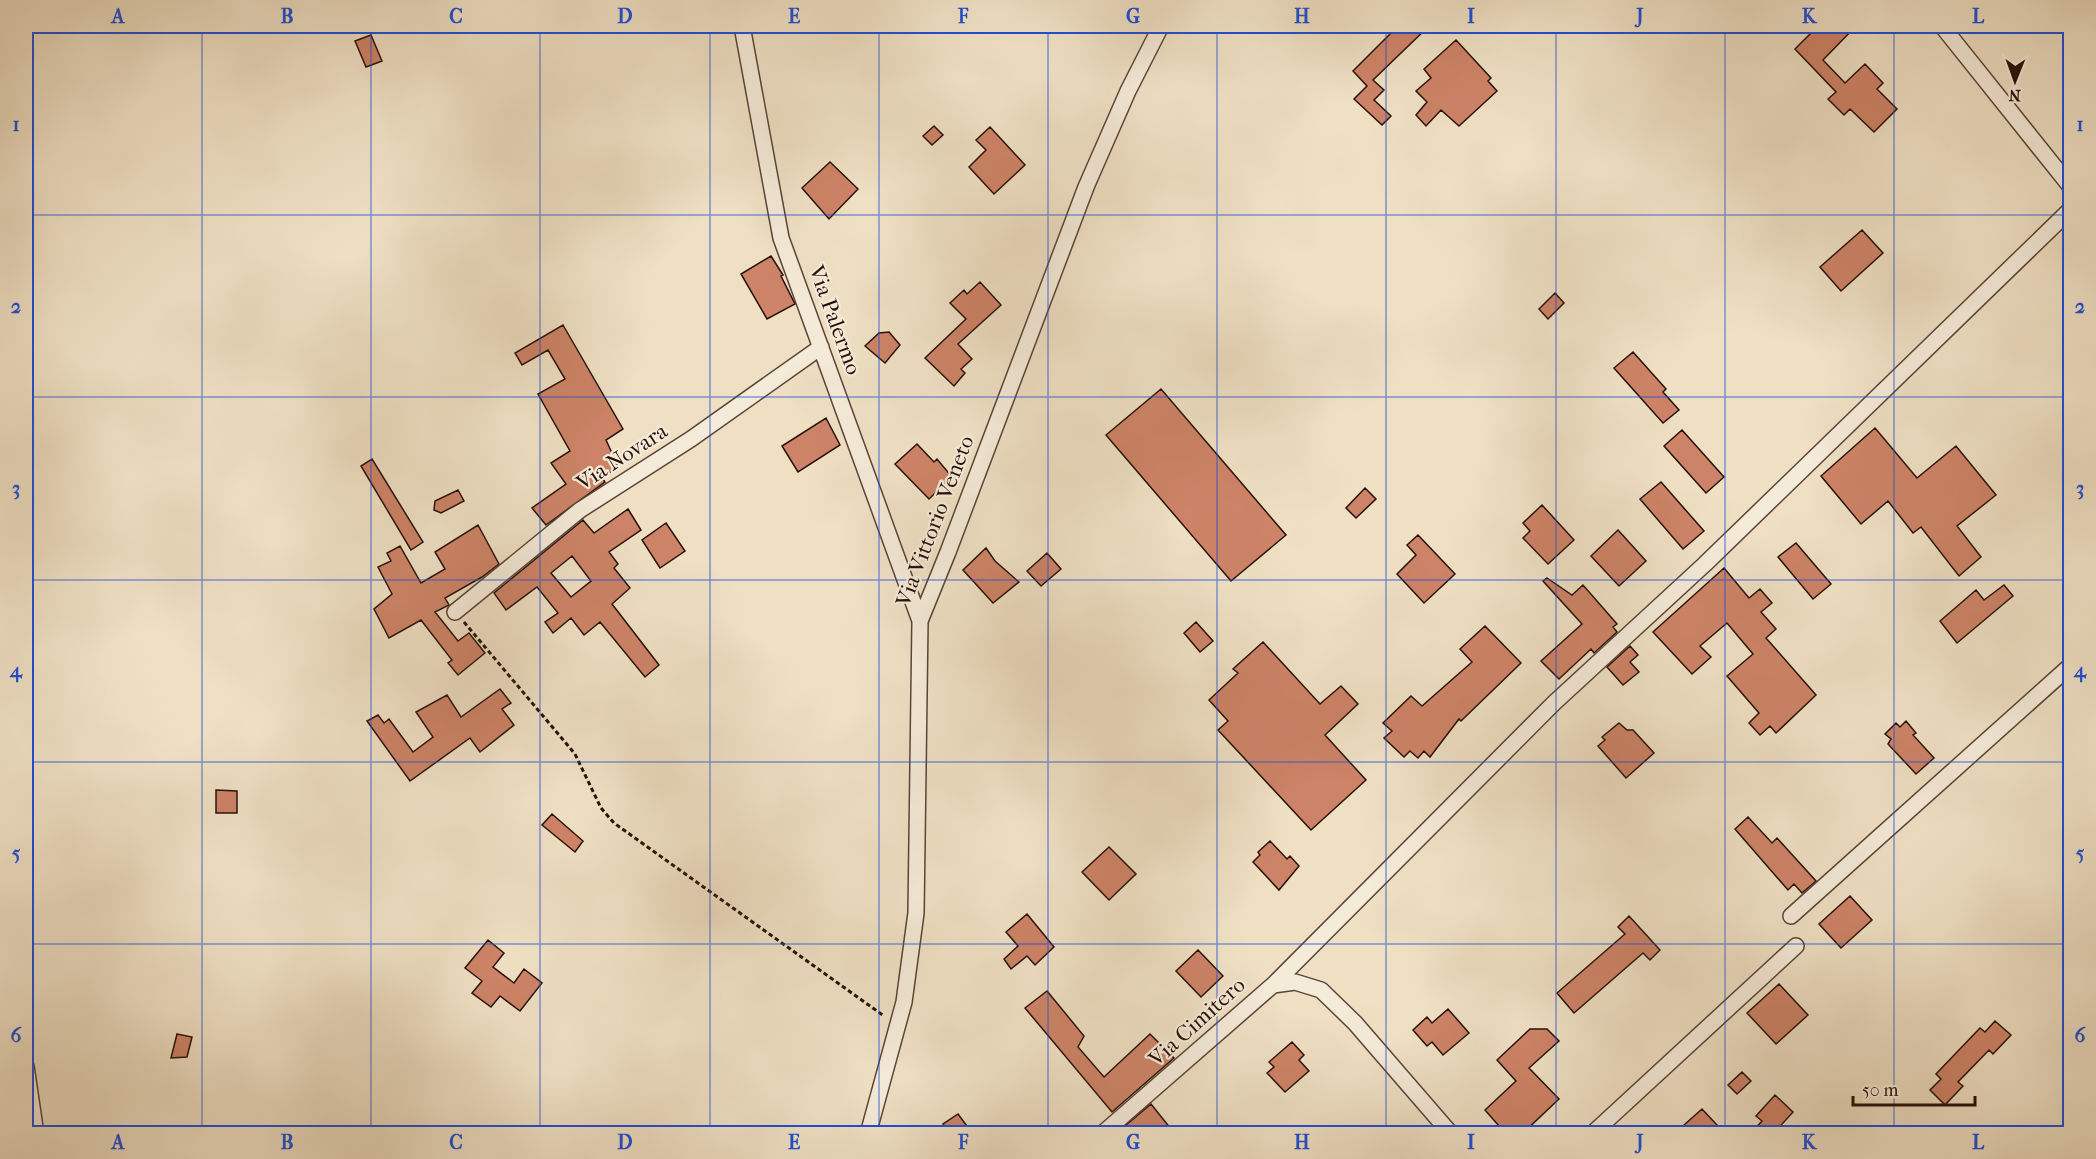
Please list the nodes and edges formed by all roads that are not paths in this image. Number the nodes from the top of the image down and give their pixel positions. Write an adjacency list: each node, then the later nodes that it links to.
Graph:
1 (742, 26): 6 (street, Via Palermo)
2 (1161, 26): 8 (street, Via Vittorio Veneto)
3 (1942, 26): 4 (street)
4 (2070, 186)
5 (2070, 210): 12 (street)
6 (820, 347): 7 (street, Via Novara); 8 (street, Via Palermo)
7 (455, 612)
8 (920, 621): 15 (street, Via Vittorio Veneto)
9 (2070, 666): 10 (street)
10 (1791, 916)
11 (1796, 946): 18 (street)
12 (1273, 985): 16 (street, Via Cimitero); 17 (street, Via Cimitero)
13 (26, 1066): 14 (street)
14 (36, 1134)
15 (868, 1134)
16 (1102, 1134)
17 (1451, 1134)
18 (1592, 1134)

